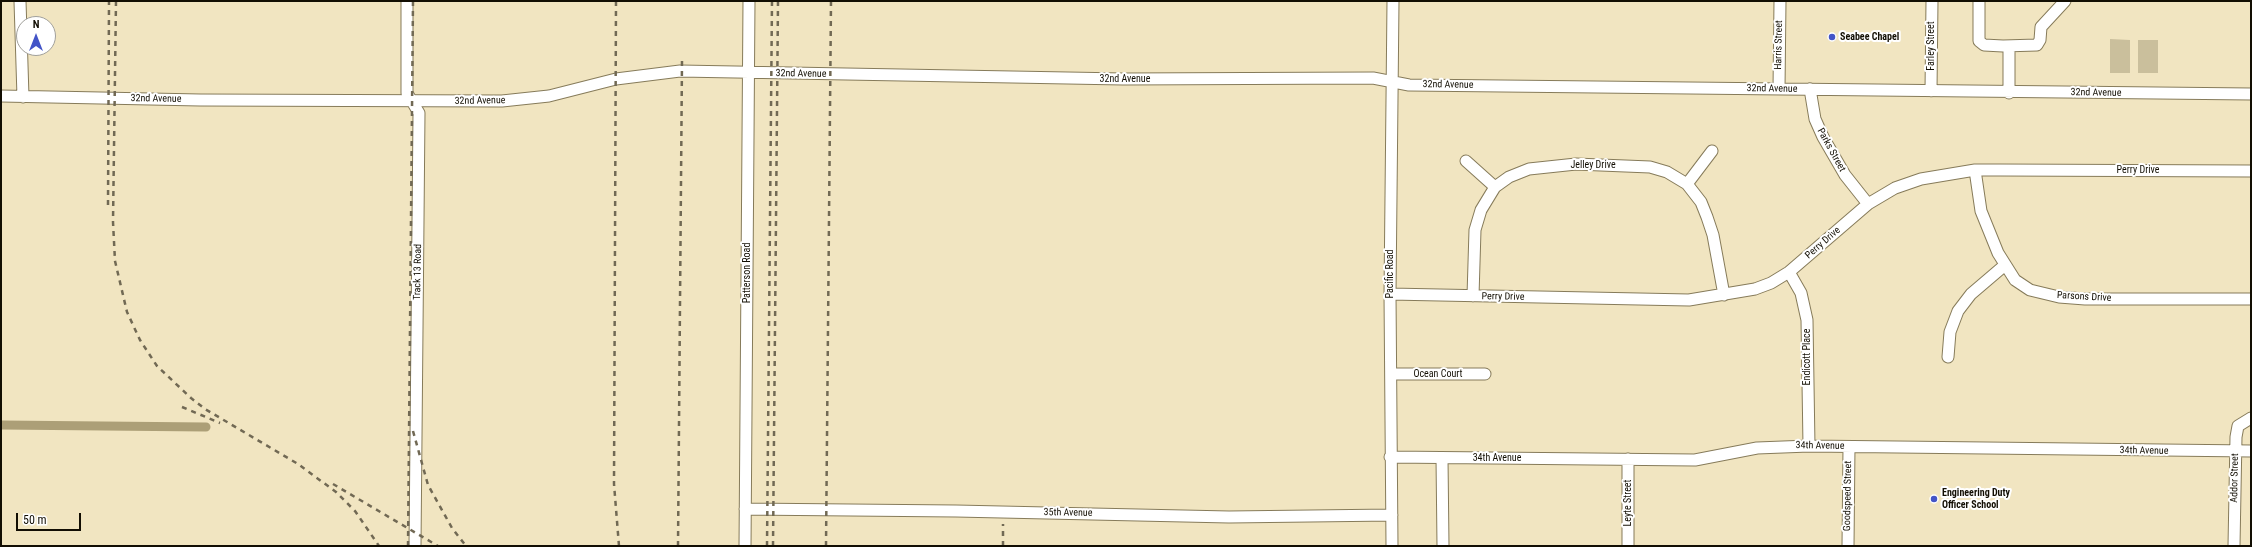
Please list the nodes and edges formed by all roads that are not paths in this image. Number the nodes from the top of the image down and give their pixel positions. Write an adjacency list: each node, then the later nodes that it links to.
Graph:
1 (20, 1): 18 (street)
2 (407, 1): 19 (street, Track 13 Road)
3 (750, 1): 10 (street, Patterson Road)
4 (1393, 1): 11 (street, Pacific Road)
5 (1780, 1): 12 (street, Harris Street)
6 (1932, 1): 14 (street, Farley Street)
7 (1979, 1): 9 (street)
8 (2065, 1): 9 (street)
9 (2009, 46): 15 (street)
10 (748, 73): 11 (street, 32nd Avenue); 19 (street, 32nd Avenue); 44 (street, Patterson Road)
11 (1392, 82): 12 (street, 32nd Avenue); 29 (street, Pacific Road)
12 (1778, 89): 13 (street, 32nd Avenue)
13 (1810, 89): 14 (street, 32nd Avenue); 26 (street, Parks Street)
14 (1931, 91): 15 (street, 32nd Avenue)
15 (2009, 92): 16 (street, 32nd Avenue)
16 (2251, 94)
17 (1, 96): 18 (street, 32nd Avenue)
18 (23, 97): 19 (street, 32nd Avenue)
19 (412, 101): 46 (street, Track 13 Road)
20 (1712, 151): 24 (street)
21 (1466, 161): 25 (street)
22 (1975, 170): 23 (street, Perry Drive); 26 (street, Perry Drive); 27 (street, Parsons Drive)
23 (2251, 171)
24 (1687, 184): 25 (street, Jelley Drive); 30 (street, Jelley Drive)
25 (1495, 187): 31 (street, Jelley Drive)
26 (1868, 204): 28 (street, Perry Drive)
27 (2005, 266): 32 (street, Parsons Drive); 33 (street)
28 (1789, 272): 30 (street, Perry Drive); 37 (street, Endicott Place)
29 (1390, 294): 31 (street, Perry Drive); 34 (street, Pacific Road)
30 (1724, 295): 31 (street, Perry Drive)
31 (1473, 296)
32 (2251, 299)
33 (1948, 356)
34 (1391, 374): 35 (street, Ocean Court); 41 (street, Pacific Road)
35 (1485, 374)
36 (2251, 418): 39 (street, Addor Street)
37 (1808, 446): 38 (street, 34th Avenue); 43 (street, 34th Avenue)
38 (1849, 447): 39 (street, 34th Avenue); 51 (street, Goodspeed Street)
39 (2235, 452): 40 (street, 34th Avenue); 52 (street, Addor Street)
40 (2251, 452)
41 (1390, 457): 42 (street, 34th Avenue); 45 (street, Pacific Road)
42 (1442, 458): 43 (street, 34th Avenue); 49 (street)
43 (1628, 459): 50 (street, Leyte Street)
44 (745, 509): 45 (street, 35th Avenue); 47 (street, Patterson Road)
45 (1392, 515): 48 (street, Pacific Road)
46 (415, 546)
47 (745, 546)
48 (1392, 546)
49 (1443, 546)
50 (1628, 546)
51 (1848, 546)
52 (2234, 546)

